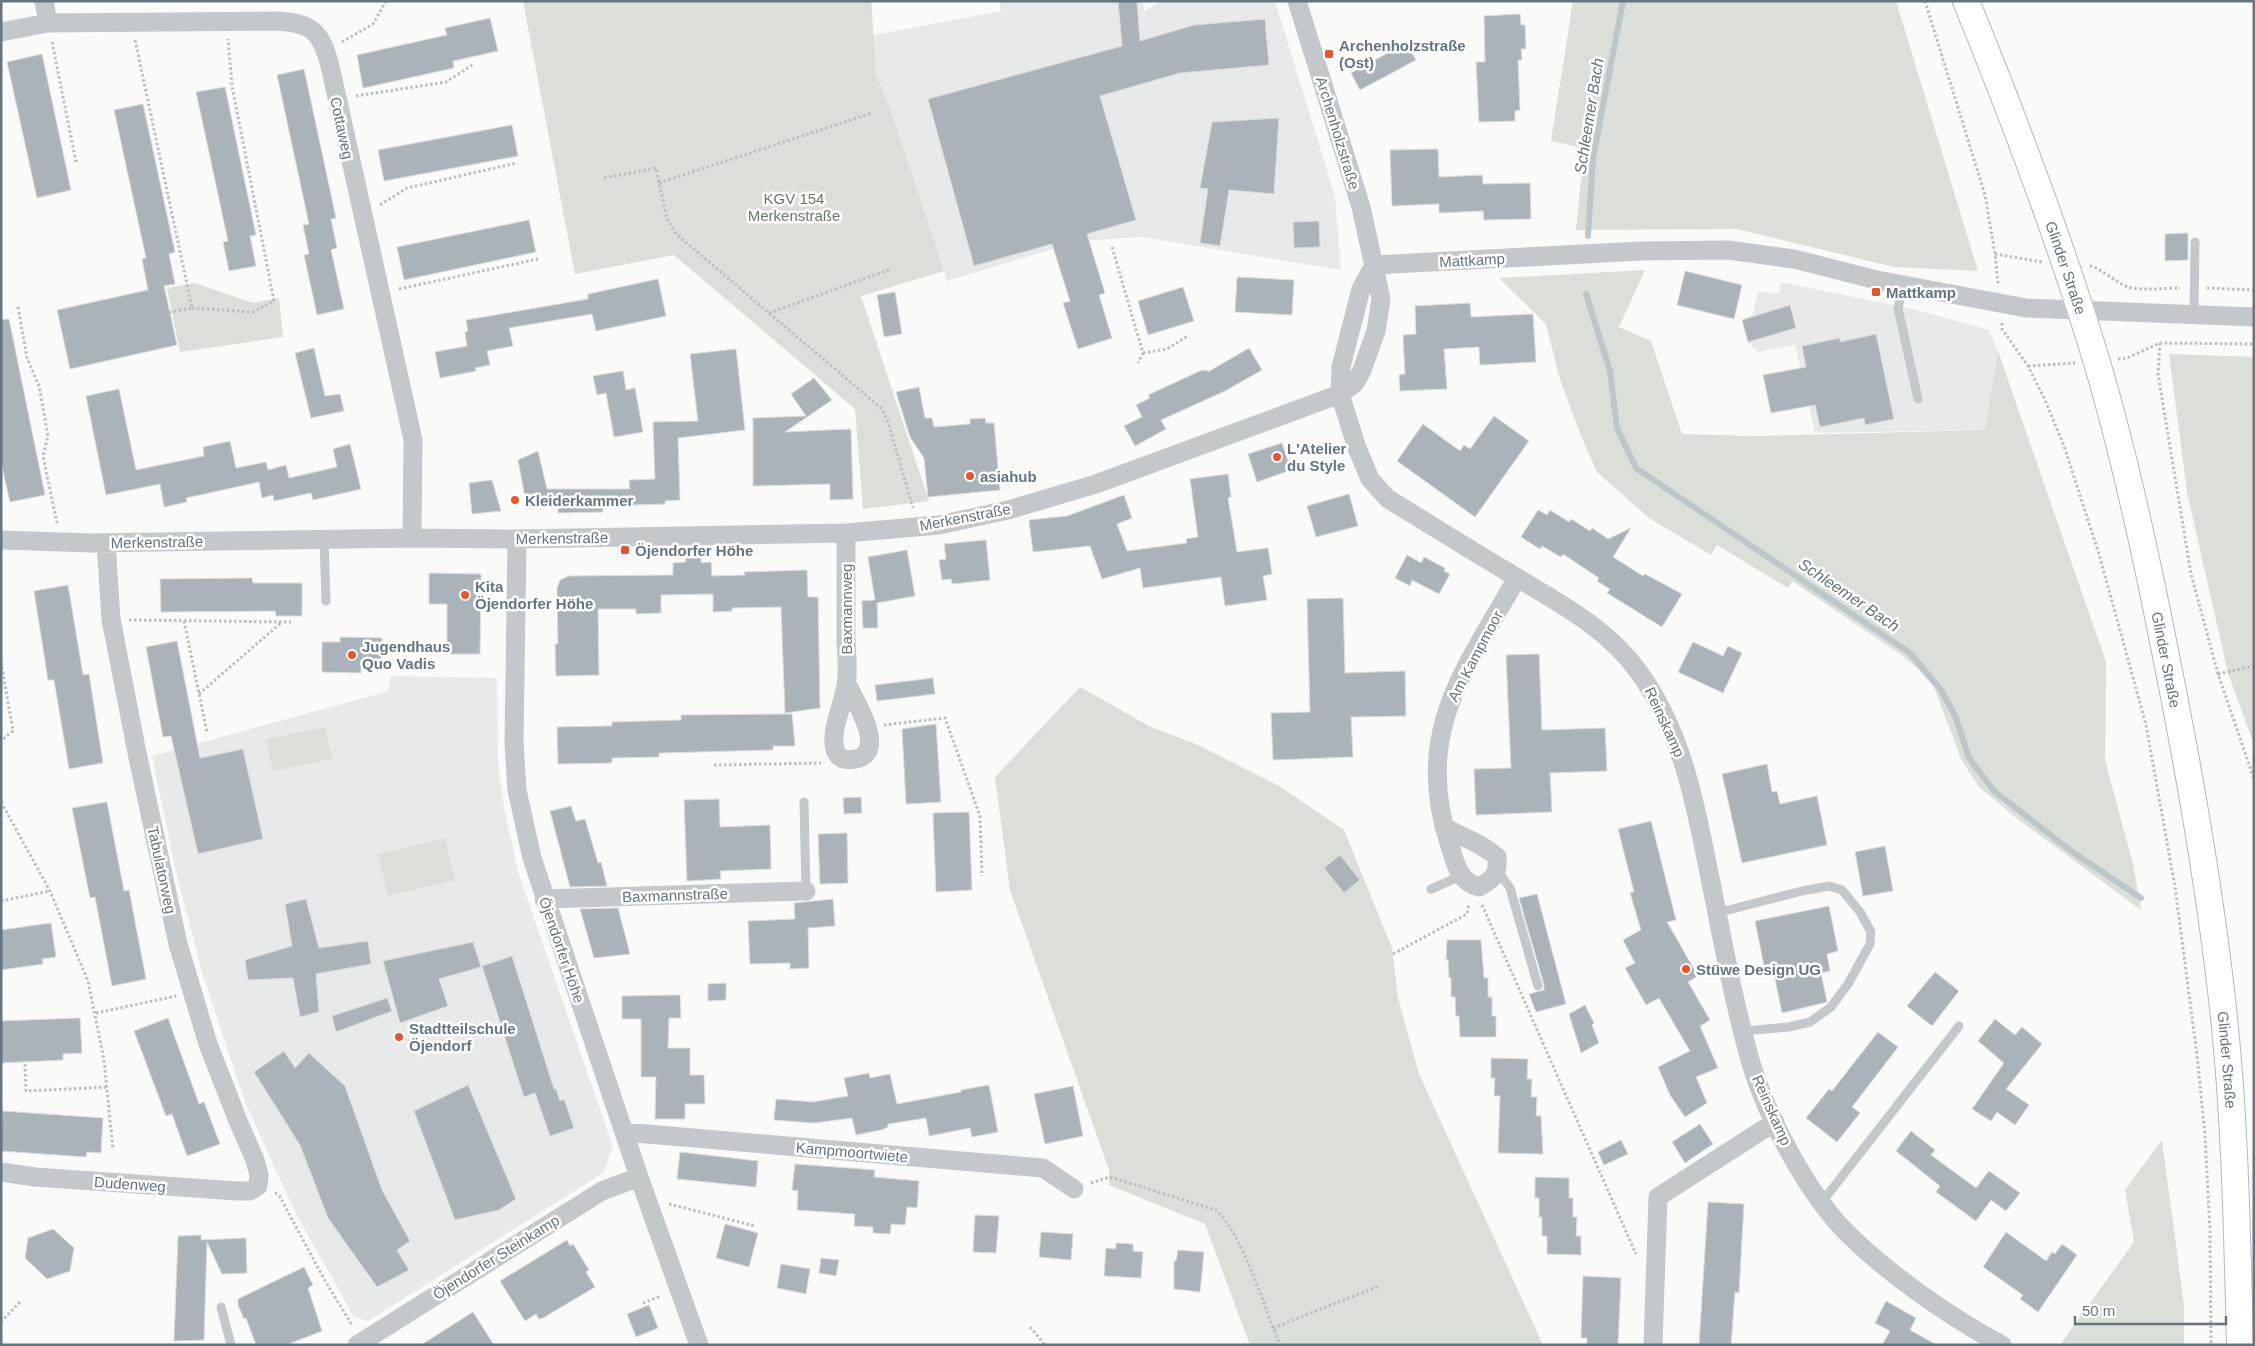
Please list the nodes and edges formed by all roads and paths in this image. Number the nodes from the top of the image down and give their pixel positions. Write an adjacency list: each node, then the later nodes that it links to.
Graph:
1 (44, 1): 8 (street)
2 (386, 1): 10 (path)
3 (1297, 1): 24 (street, Archenholzstraße)
4 (1925, 1): 21 (path)
5 (1966, 1): 23 (main road, Glinder Straße)
6 (227, 21): 7 (street, Cottaweg); 10 (street, Cottaweg); 32 (path)
7 (132, 22): 8 (street, Cottaweg); 32 (path)
8 (48, 23): 9 (street, Cottaweg); 14 (path)
9 (1, 32)
10 (326, 52): 12 (street, Cottaweg)
11 (474, 64): 12 (path)
12 (336, 99): 18 (street, Cottaweg)
13 (872, 113): 17 (path)
14 (76, 162)
15 (517, 163): 18 (path)
16 (604, 178): 17 (path)
17 (659, 183): 35 (path)
18 (362, 216): 29 (street, Cottaweg)
19 (2195, 242): 27 (lane)
20 (1112, 247): 40 (path)
21 (1996, 254): 23 (path); 30 (path)
22 (538, 259): 29 (path)
23 (2066, 264): 27 (path); 33 (main road, Glinder Straße)
24 (1374, 265): 26 (street, Mattkamp); 42 (street, Archenholzstraße)
25 (891, 269): 35 (path)
26 (1904, 285): 30 (street, Mattkamp); 43 (lane)
27 (2194, 288): 28 (path); 36 (lane)
28 (2254, 290)
29 (378, 293): 46 (street, Cottaweg)
30 (2000, 304): 33 (street, Mattkamp); 113 (path)
31 (18, 308): 50 (path)
32 (192, 308): 34 (path)
33 (2081, 312): 36 (street, Mattkamp); 114 (main road, Glinder Straße)
34 (166, 313)
35 (769, 313): 44 (path)
36 (2194, 315): 37 (street, Mattkamp)
37 (2254, 316)
38 (1188, 336): 40 (path)
39 (2254, 344): 60 (path)
40 (1144, 353): 41 (path)
41 (1138, 363)
42 (1340, 394): 44 (street, Merkenstraße); 52 (street, Reinskamp)
43 (1918, 399)
44 (918, 527): 45 (street, Merkenstraße)
45 (846, 533): 48 (street, Merkenstraße); 61 (street, Baxmannweg)
46 (412, 538): 47 (street, Merkenstraße); 48 (street, Merkenstraße)
47 (324, 539): 51 (street, Merkenstraße); 53 (lane)
48 (518, 539): 78 (street, Öjendorfer Höhe)
49 (1, 540): 50 (street, Merkenstraße)
50 (61, 542): 51 (street, Merkenstraße)
51 (106, 542): 54 (street, Tabulatorweg)
52 (1517, 578): 71 (street, Am Kampmoor); 80 (street, Reinskamp)
53 (326, 601)
54 (111, 619): 55 (path); 83 (street, Tabulatorweg)
55 (184, 621): 56 (path); 62 (path)
56 (282, 622): 57 (path); 62 (path)
57 (291, 622)
58 (1, 662): 65 (path)
59 (2254, 666): 60 (path)
60 (2218, 674): 68 (path)
61 (847, 684): 63 (street, Baxmannweg); 66 (street, Baxmannweg)
62 (199, 694): 64 (path)
63 (866, 727): 66 (street, Baxmannweg); 73 (path)
64 (207, 732)
65 (1, 741)
66 (836, 754): 67 (path)
67 (714, 765)
68 (2254, 779)
69 (804, 802): 77 (lane)
70 (2, 805): 76 (path)
71 (1444, 827): 72 (street); 74 (street, Am Kampmoor)
72 (1498, 871): 74 (street); 82 (lane)
73 (982, 876)
74 (1470, 883): 75 (lane); 81 (path); 99 (path)
75 (1431, 889)
76 (50, 891): 79 (path); 84 (path)
77 (806, 891): 78 (street, Baxmannstraße)
78 (544, 899): 90 (street, Öjendorfer Höhe)
79 (1, 901)
80 (1717, 913): 86 (street, Reinskamp); 86 (lane)
81 (1393, 954)
82 (1538, 986)
83 (193, 993): 84 (path); 94 (street, Tabulatorweg)
84 (96, 1013): 88 (path)
85 (1959, 1026): 97 (lane)
86 (1744, 1031): 89 (street, Reinskamp)
87 (24, 1064): 88 (path)
88 (108, 1087): 91 (path)
89 (1775, 1122): 97 (street, Reinskamp); 111 (street)
90 (624, 1132): 93 (street, Öjendorfer Höhe); 95 (street, Kampmoortwiete)
91 (113, 1150)
92 (1, 1172): 94 (street, Dudenweg)
93 (639, 1177): 96 (street, Öjendorfer Höhe); 106 (street, Öjendorfer Steinkamp)
94 (258, 1186): 106 (path)
95 (1074, 1190): 105 (path)
96 (647, 1198): 98 (path); 108 (street, Öjendorfer Höhe)
97 (1822, 1202): 112 (street, Reinskamp)
98 (755, 1226)
99 (1639, 1260)
100 (1379, 1286): 105 (path)
101 (21, 1301): 103 (path)
102 (221, 1308): 107 (lane)
103 (1, 1322)
104 (1030, 1327): 109 (path)
105 (1273, 1328): 110 (path)
106 (360, 1343)
107 (230, 1345)
108 (699, 1345)
109 (1045, 1345)
110 (1280, 1345)
111 (1653, 1345)
112 (2002, 1345)
113 (2211, 1345)
114 (2240, 1345)

